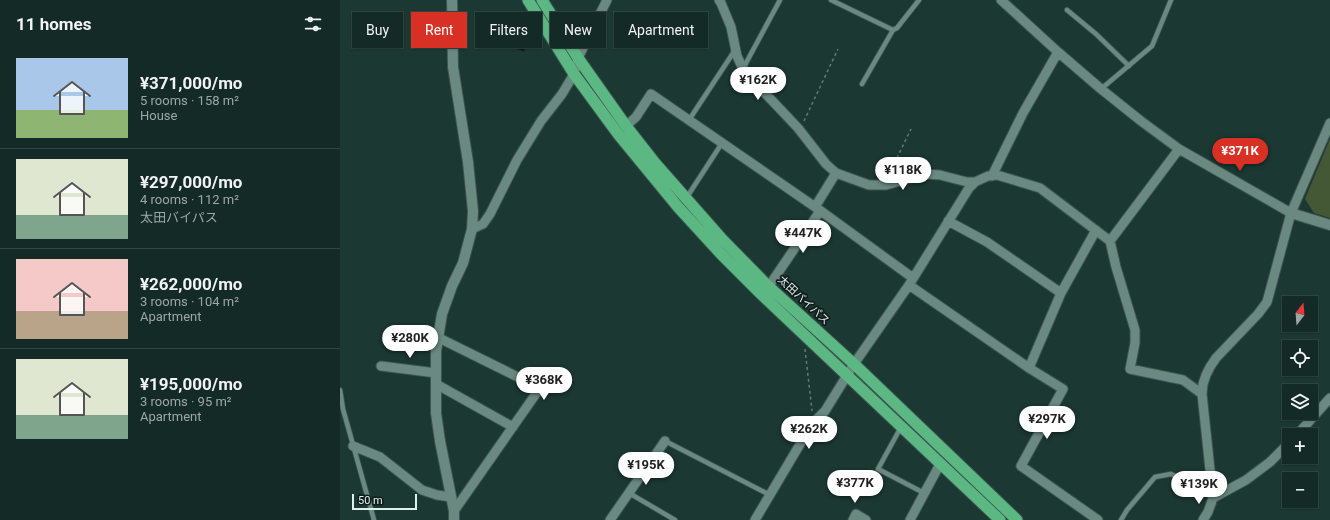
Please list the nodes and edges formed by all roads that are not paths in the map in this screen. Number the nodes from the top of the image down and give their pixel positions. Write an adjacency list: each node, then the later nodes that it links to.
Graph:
1 (452, 0): 35 (street)
2 (528, 0): 19 (highway)
3 (542, 0): 16 (highway, 太田バイパス)
4 (606, 0): 16 (street)
5 (719, 0): 14 (street)
6 (780, 0): 18 (lane)
7 (831, 0): 13 (lane)
8 (919, 0): 13 (lane)
9 (1001, 0): 11 (street)
10 (1171, 0): 17 (lane)
11 (1010, 4): 15 (street)
12 (1067, 10): 17 (lane)
13 (893, 30): 20 (lane)
14 (735, 50): 18 (street); 22 (lane)
15 (1058, 52): 21 (street); 28 (street)
16 (578, 58): 19 (street); 24 (highway, 太田バイパス)
17 (1129, 66): 21 (lane)
18 (744, 71): 27 (street)
19 (574, 74): 35 (street); 46 (highway)
20 (862, 84)
21 (1101, 89): 26 (street)
22 (689, 120): 24 (street); 25 (street)
23 (1330, 123): 32 (street)
24 (626, 126): 30 (highway, 太田バイパス)
25 (722, 143): 30 (lane); 31 (street)
26 (1179, 149): 32 (street); 37 (street)
27 (836, 173): 29 (street); 31 (street)
28 (992, 176): 29 (street); 36 (street)
29 (975, 182): 33 (street)
30 (686, 199): 39 (highway, 太田バイパス)
31 (817, 209): 38 (street); 39 (street)
32 (1290, 213): 34 (street); 49 (street)
33 (948, 221): 38 (street); 40 (street)
34 (1330, 225)
35 (472, 229): 41 (street)
36 (1096, 230): 37 (street); 40 (street)
37 (1110, 241): 49 (street)
38 (911, 282): 42 (street); 44 (street)
39 (769, 286): 42 (highway, 太田バイパス)
40 (1061, 293): 44 (street)
41 (438, 337): 45 (street); 51 (street)
42 (854, 364): 46 (street); 72 (highway, 太田バイパス)
43 (381, 366): 45 (street)
44 (1029, 368): 73 (street)
45 (436, 373): 47 (street)
46 (847, 376): 52 (highway); 60 (street)
47 (436, 384): 51 (street); 62 (street)
48 (340, 390): 55 (lane)
49 (1202, 394): 61 (street)
50 (1330, 398): 53 (street)
51 (513, 427): 63 (street)
52 (901, 427): 57 (highway); 59 (lane)
53 (1303, 428)
54 (665, 441): 58 (street); 60 (lane)
55 (353, 446): 62 (street); 65 (lane)
56 (1282, 450): 61 (street)
57 (940, 464): 59 (street); 71 (highway)
58 (629, 493): 66 (street); 67 (lane)
59 (924, 493): 70 (street)
60 (770, 495): 64 (street)
61 (1213, 495): 74 (lane); 75 (street)
62 (451, 497): 63 (street)
63 (454, 516)
64 (758, 519)
65 (374, 520)
66 (610, 520)
67 (675, 520)
68 (853, 520): 69 (street)
69 (866, 520)
70 (910, 520)
71 (1000, 520)
72 (1018, 520)
73 (1098, 520)
74 (1121, 520)
75 (1203, 520)

